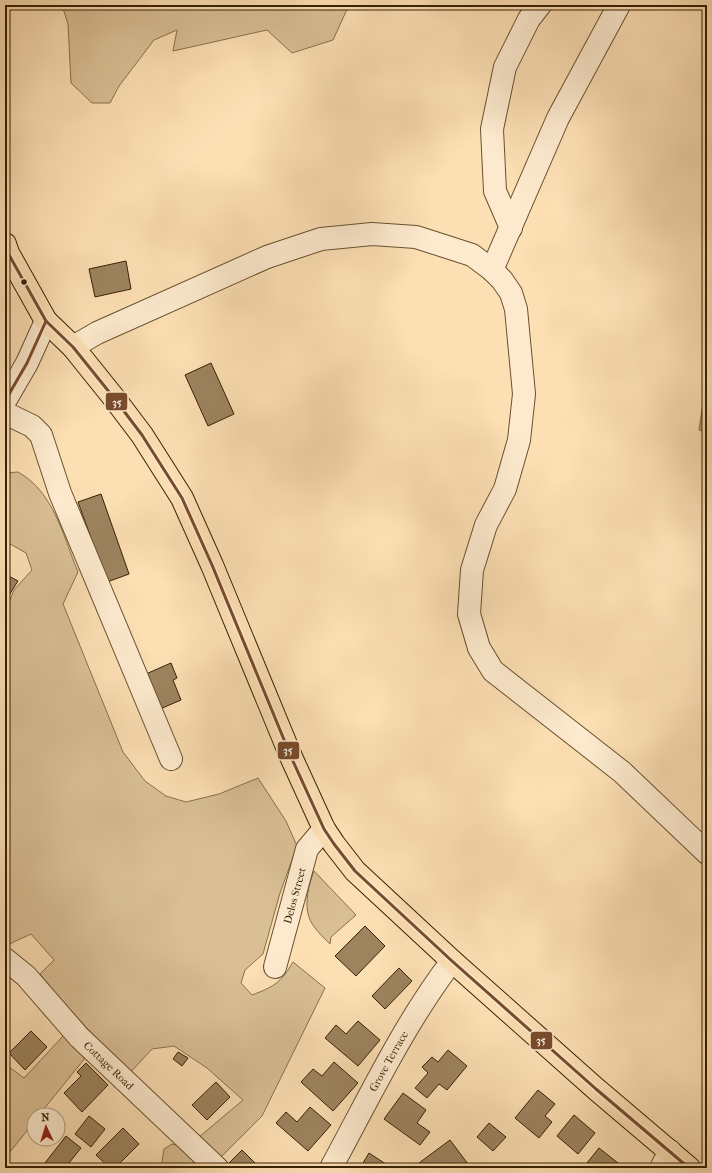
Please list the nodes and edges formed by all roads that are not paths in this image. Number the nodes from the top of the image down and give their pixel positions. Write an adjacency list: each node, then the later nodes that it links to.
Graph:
1 (540, 5): 3 (street)
2 (619, 5): 3 (street)
3 (511, 228): 5 (street)
4 (5, 244): 6 (main road)
5 (492, 270): 7 (street); 12 (street)
6 (46, 322): 7 (main road); 8 (street)
7 (73, 347): 11 (main road)
8 (5, 401)
9 (5, 412): 10 (street)
10 (171, 759)
11 (324, 829): 14 (main road); 15 (street, Delos Street)
12 (707, 853)
13 (5, 959): 18 (street, Cottage Road)
14 (452, 961): 16 (main road); 17 (street, Grove Terrace)
15 (275, 967)
16 (666, 1160): 19 (main road)
17 (332, 1166)
18 (217, 1168)
19 (689, 1168)

